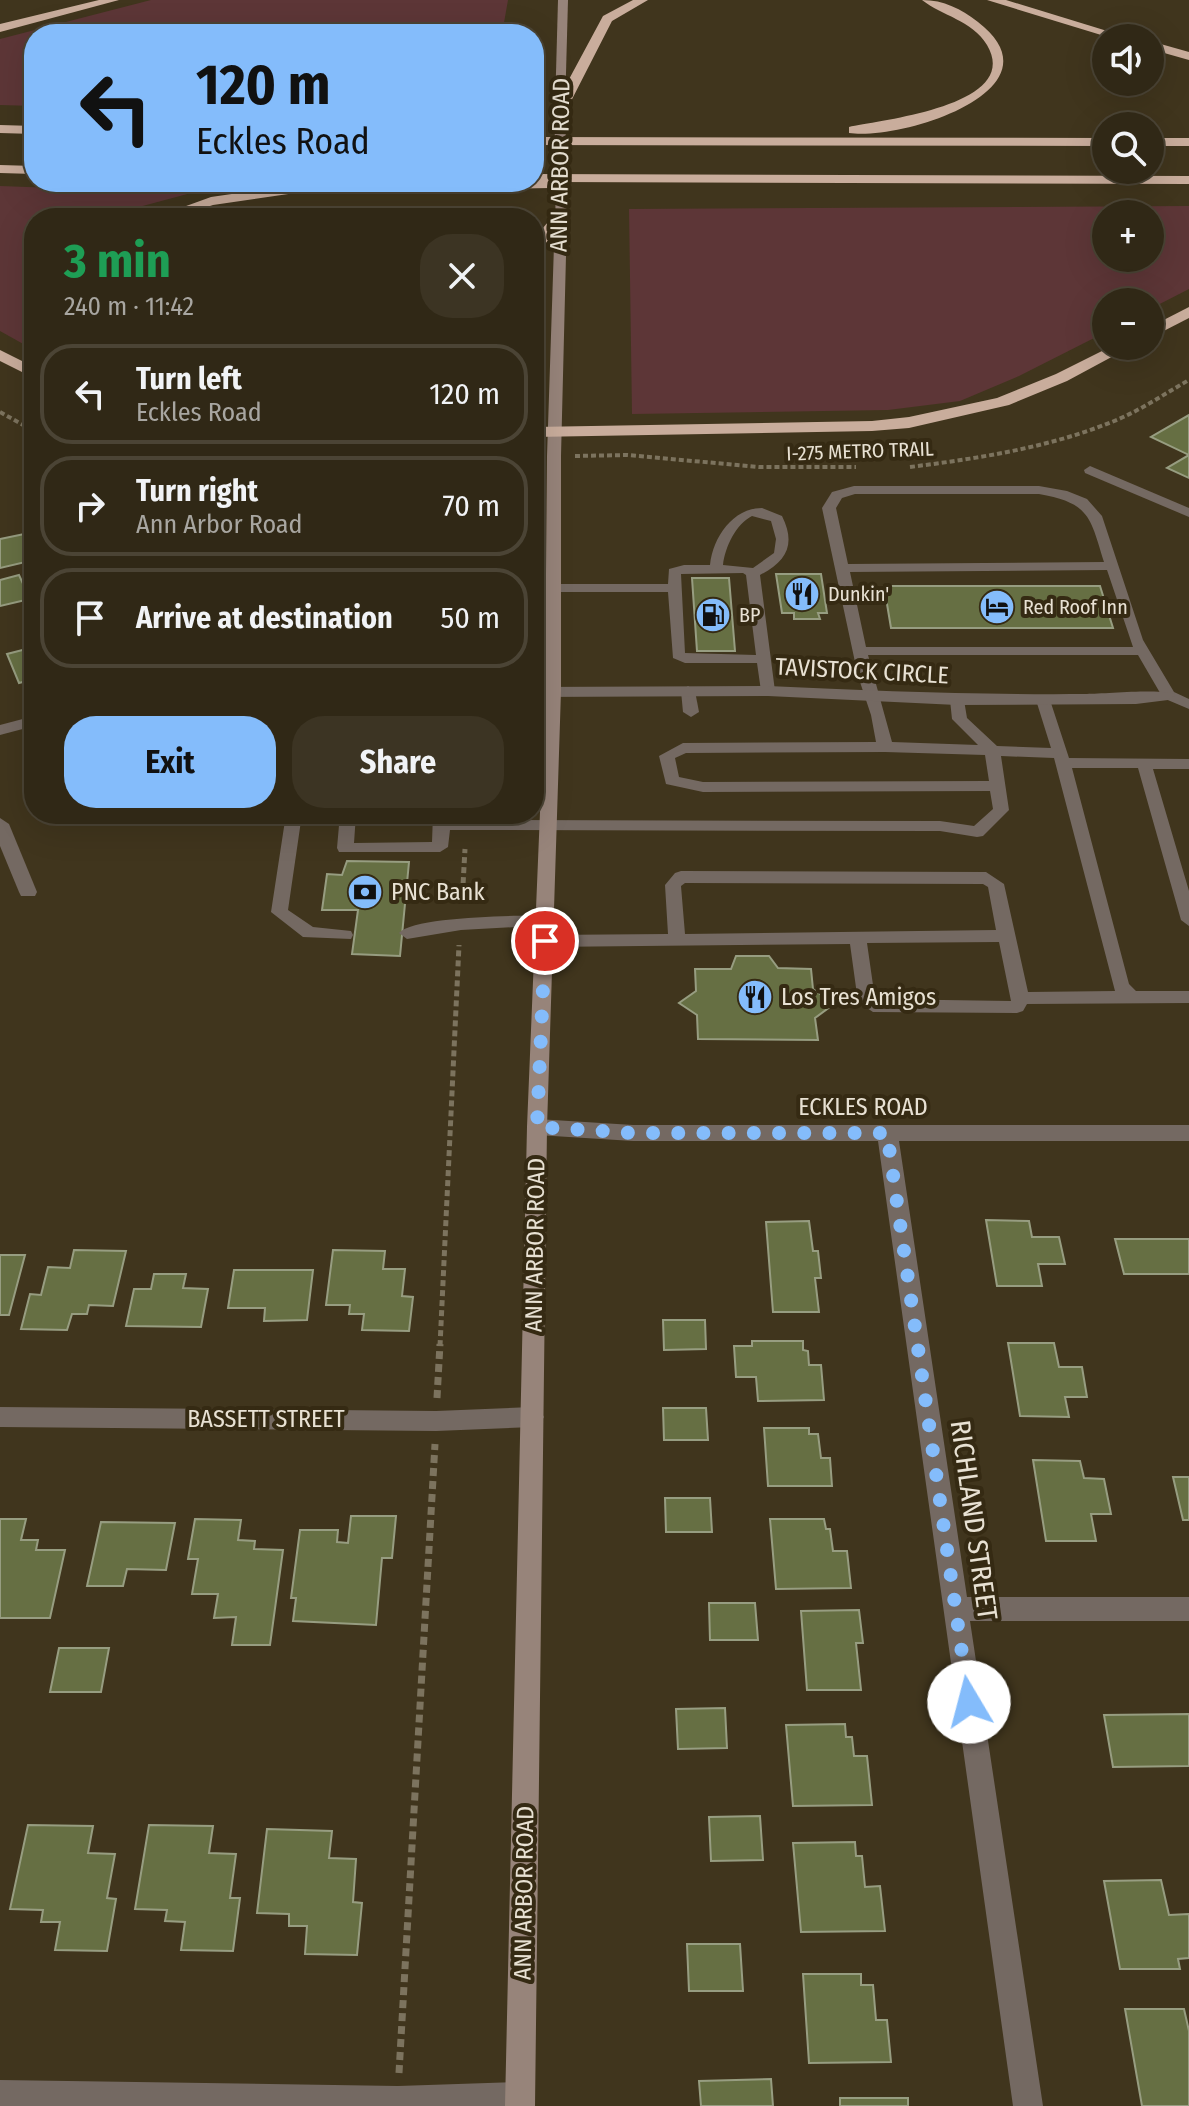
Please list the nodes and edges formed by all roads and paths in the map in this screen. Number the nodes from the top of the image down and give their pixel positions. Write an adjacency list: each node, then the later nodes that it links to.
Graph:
1 (113, 0): 6 (highway)
2 (563, 0): 10 (main road, ANN ARBOR ROAD)
3 (642, 0): 10 (highway)
4 (928, 0): 14 (highway)
5 (993, 0): 7 (highway)
6 (0, 28)
7 (1092, 29)
8 (1164, 49): 9 (highway)
9 (1189, 56)
10 (560, 109): 26 (main road, ANN ARBOR ROAD, bridge)
11 (0, 129): 12 (highway)
12 (24, 130)
13 (544, 141): 14 (highway)
14 (756, 142): 15 (highway)
15 (1092, 142)
16 (1164, 142): 17 (highway)
17 (1189, 142)
18 (0, 169): 19 (highway)
19 (24, 170)
20 (544, 178): 21 (highway)
21 (672, 179): 22 (highway); 23 (highway)
22 (1189, 180)
23 (544, 184)
24 (274, 192): 25 (highway)
25 (190, 208)
26 (561, 215): 27 (highway); 37 (main road, ANN ARBOR ROAD)
27 (544, 236)
28 (1189, 312): 29 (highway)
29 (1164, 325)
30 (0, 355): 32 (highway)
31 (1095, 360): 37 (highway)
32 (24, 368)
33 (1189, 380): 40 (path, I-275 METRO TRAIL)
34 (0, 412): 35 (path)
35 (24, 425)
36 (544, 432): 37 (highway)
37 (554, 432): 48 (main road, ANN ARBOR ROAD)
38 (613, 456): 39 (path, I-275 METRO TRAIL)
39 (866, 467)
40 (896, 467)
41 (1090, 470): 42 (lane)
42 (1189, 513)
43 (1111, 566): 44 (lane); 44 (lane); 53 (lane)
44 (842, 568): 52 (lane)
45 (716, 569): 46 (lane); 46 (lane); 47 (lane)
46 (753, 573): 54 (lane)
47 (674, 588): 48 (lane); 54 (lane)
48 (553, 591): 49 (lane); 51 (main road, ANN ARBOR ROAD)
49 (544, 592)
50 (544, 633): 51 (lane)
51 (553, 633): 56 (main road, ANN ARBOR ROAD)
52 (860, 651): 53 (lane); 60 (lane)
53 (1142, 651): 59 (lane)
54 (764, 659): 58 (lane)
55 (544, 691): 56 (street, TAVISTOCK CIRCLE)
56 (553, 691): 57 (street, TAVISTOCK CIRCLE); 78 (main road, ANN ARBOR ROAD)
57 (688, 691): 58 (street, TAVISTOCK CIRCLE); 64 (lane)
58 (768, 691): 60 (street, TAVISTOCK CIRCLE)
59 (1168, 695): 62 (street, TAVISTOCK CIRCLE); 63 (lane)
60 (873, 696): 61 (street, TAVISTOCK CIRCLE); 67 (lane)
61 (957, 700): 62 (street, TAVISTOCK CIRCLE); 68 (lane)
62 (1043, 700): 69 (lane)
63 (1189, 704)
64 (691, 712)
65 (24, 724): 66 (street)
66 (0, 730)
67 (885, 747): 68 (lane); 72 (lane)
68 (992, 750): 69 (lane); 72 (lane)
69 (1061, 758): 70 (lane); 90 (lane)
70 (1144, 763): 71 (lane); 82 (lane)
71 (1189, 764)
72 (997, 786): 78 (lane)
73 (0, 824): 80 (street)
74 (292, 824): 85 (lane)
75 (347, 824): 76 (lane)
76 (442, 824)
77 (513, 824): 78 (lane)
78 (548, 826): 83 (main road, ANN ARBOR ROAD)
79 (465, 841): 81 (path)
80 (28, 892)
81 (462, 908)
82 (1189, 920)
83 (545, 931): 84 (lane); 89 (lane); 93 (main road, ANN ARBOR ROAD)
84 (407, 933)
85 (345, 935)
86 (1006, 936): 88 (lane); 89 (lane); 92 (lane)
87 (460, 937): 98 (path)
88 (858, 937): 89 (lane); 92 (lane)
89 (677, 939)
90 (1132, 997): 91 (lane); 92 (lane)
91 (1189, 997)
92 (1021, 998)
93 (537, 1127): 94 (street, ECKLES ROAD); 97 (main road, ANN ARBOR ROAD)
94 (887, 1133): 95 (street, ECKLES ROAD); 99 (street, RICHLAND STREET)
95 (1189, 1133)
96 (0, 1417): 98 (street, BASSETT STREET)
97 (532, 1417): 98 (street, BASSETT STREET); 103 (main road, ANN ARBOR ROAD)
98 (436, 1421): 102 (path)
99 (956, 1609): 100 (street); 104 (street, RICHLAND STREET)
100 (1189, 1609)
101 (0, 2095): 102 (street)
102 (398, 2101): 103 (street)
103 (520, 2102)
104 (1028, 2106)

